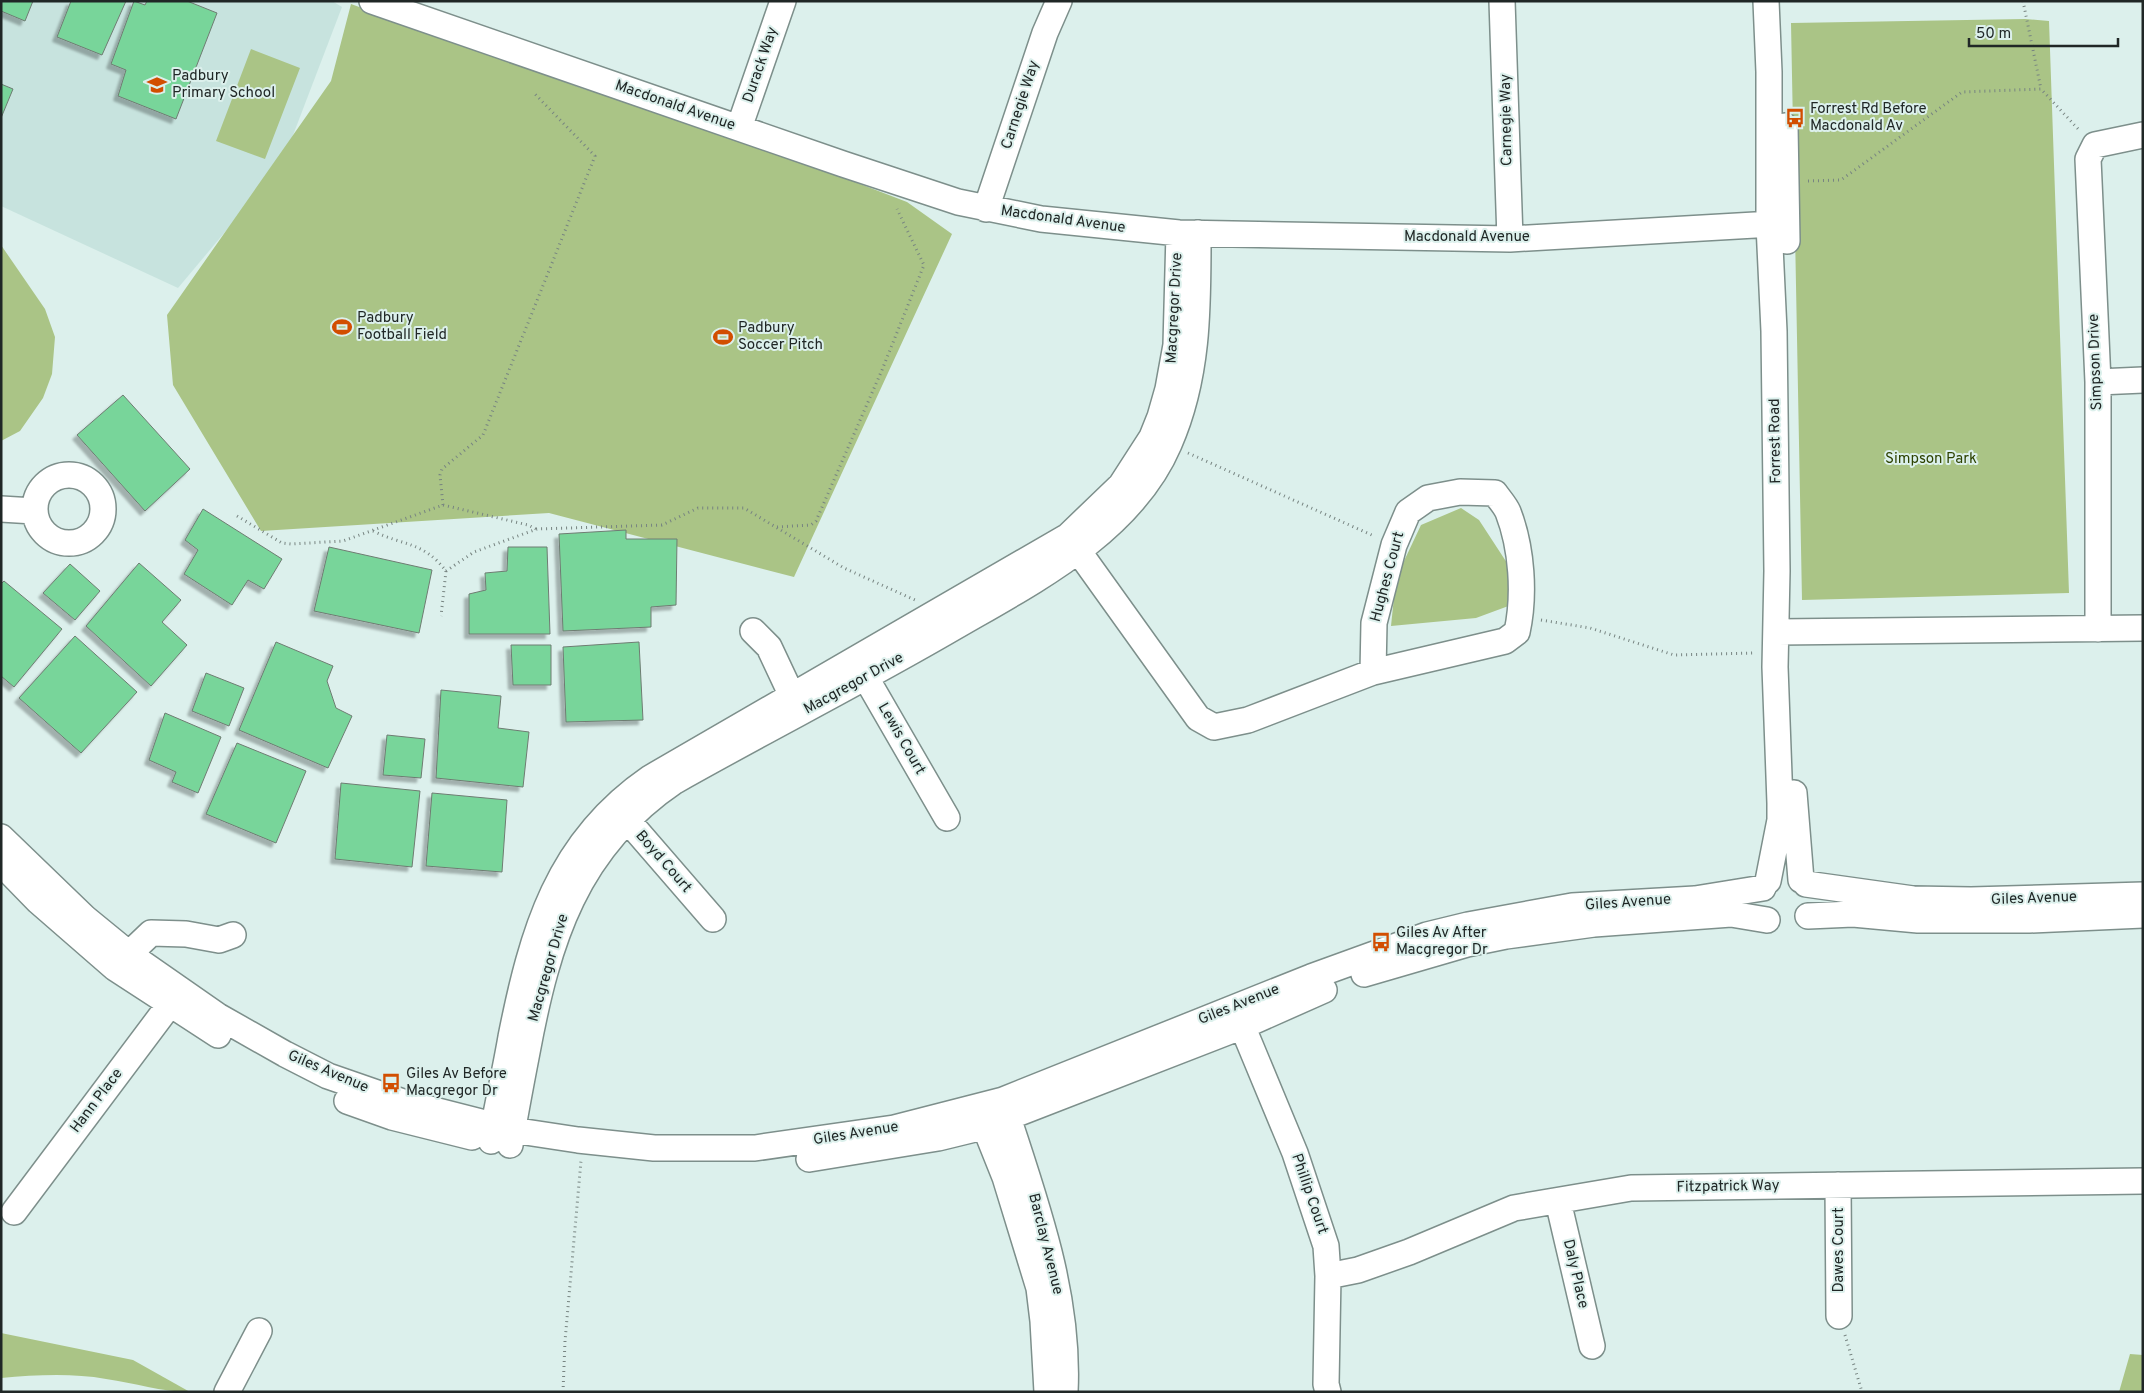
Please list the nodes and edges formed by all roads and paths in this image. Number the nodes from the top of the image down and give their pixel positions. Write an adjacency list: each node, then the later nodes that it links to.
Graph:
1 (372, 1): 10 (street, Macdonald Avenue)
2 (783, 1): 10 (street, Durack Way)
3 (1059, 1): 15 (street, Carnegie Way)
4 (1502, 1): 18 (street, Carnegie Way)
5 (1766, 1): 16 (street, Forrest Road)
6 (1779, 1): 13 (street, Forrest Road)
7 (2023, 1): 8 (path)
8 (2041, 89): 12 (path); 13 (path)
9 (534, 93): 22 (path)
10 (739, 128): 15 (street, Macdonald Avenue)
11 (2143, 135): 12 (street)
12 (2095, 145): 20 (street, Simpson Drive)
13 (1786, 183): 16 (street, Forrest Road)
14 (897, 209): 26 (path)
15 (986, 209): 17 (street, Macdonald Avenue)
16 (1778, 225): 18 (street, Macdonald Avenue); 38 (street, Forrest Road)
17 (1188, 233): 18 (street, Macdonald Avenue); 21 (street, Macgregor Drive); 29 (street, Macgregor Drive)
18 (1510, 239)
19 (2143, 380): 20 (street)
20 (2098, 382): 36 (street, Simpson Drive)
21 (1169, 445): 29 (street, Macgregor Drive); 30 (path)
22 (443, 505): 27 (path); 28 (path)
23 (1, 509): 24 (street)
24 (34, 511)
25 (237, 516): 28 (path)
26 (776, 526): 27 (path); 34 (path)
27 (537, 529): 31 (path)
28 (373, 530): 31 (path)
29 (1073, 544): 34 (street, Macgregor Drive); 40 (street, Macgregor Drive); 41 (street, Hughes Court)
30 (1394, 546): 33 (street, Hughes Court); 41 (street, Hughes Court)
31 (446, 571): 32 (path)
32 (441, 616)
33 (1520, 617): 39 (path); 41 (street, Hughes Court)
34 (925, 619): 40 (street, Macgregor Drive)
35 (2143, 628): 36 (street)
36 (2098, 630): 38 (street)
37 (753, 631): 42 (street)
38 (1784, 632): 39 (street, Forrest Road); 46 (street, Forrest Road)
39 (1775, 667): 47 (street, Forrest Road)
40 (861, 669): 42 (street, Macgregor Drive); 43 (street, Macgregor Drive); 44 (street, Lewis Court)
41 (1372, 672)
42 (792, 696): 43 (street, Macgregor Drive)
43 (621, 813): 51 (street, Boyd Court); 59 (street, Macgregor Drive)
44 (947, 818)
45 (1, 844): 54 (street, Giles Avenue); 55 (street, Giles Avenue)
46 (1803, 882): 47 (street); 48 (street, Giles Avenue); 50 (street)
47 (1765, 884): 52 (street); 56 (street, Giles Avenue)
48 (2143, 895)
49 (2143, 915): 50 (street, Giles Avenue)
50 (1808, 916): 52 (street)
51 (712, 919)
52 (1767, 920): 56 (street, Giles Avenue)
53 (233, 935): 54 (street)
54 (129, 954): 55 (street, Giles Avenue)
55 (175, 998): 59 (street, Giles Avenue); 64 (street, Hann Place)
56 (1239, 1017): 57 (street, Giles Avenue); 65 (street, Phillip Court)
57 (1006, 1109): 58 (street, Giles Avenue); 72 (street, Barclay Avenue)
58 (981, 1118): 59 (street, Giles Avenue); 60 (street, Giles Avenue); 71 (street, Barclay Avenue)
59 (502, 1135): 60 (street, Giles Avenue)
60 (581, 1158): 70 (path)
61 (2143, 1181): 62 (street, Fitzpatrick Way)
62 (1838, 1185): 63 (street, Fitzpatrick Way); 66 (street, Dawes Court)
63 (1558, 1201): 65 (street, Fitzpatrick Way); 68 (street, Daly Place)
64 (14, 1212)
65 (1328, 1276): 73 (street, Phillip Court)
66 (1839, 1316): 74 (path)
67 (258, 1331): 69 (street)
68 (1592, 1346)
69 (228, 1392)
70 (563, 1392)
71 (1047, 1392)
72 (1065, 1392)
73 (1328, 1392)
74 (1862, 1392)

